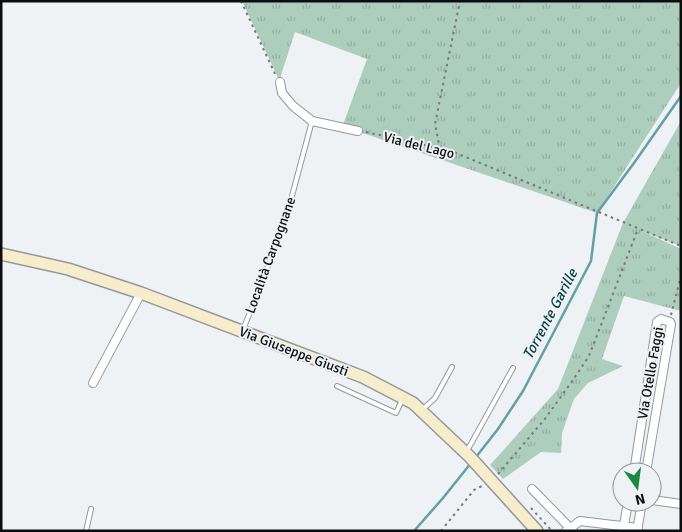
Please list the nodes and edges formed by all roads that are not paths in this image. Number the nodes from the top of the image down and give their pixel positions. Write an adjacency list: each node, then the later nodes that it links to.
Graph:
1 (280, 82): 2 (street)
2 (312, 121): 3 (street); 6 (lane, Località Carpognane)
3 (358, 130)
4 (1, 254): 5 (street, Via Giuseppe Giusti)
5 (140, 293): 6 (street, Via Giuseppe Giusti); 9 (street)
6 (243, 331): 11 (street, Via Giuseppe Giusti)
7 (452, 367): 12 (lane)
8 (513, 368): 13 (lane)
9 (93, 382)
10 (337, 386): 11 (lane)
11 (402, 398): 12 (street, Via Giuseppe Giusti)
12 (421, 411): 13 (street, Via Giuseppe Giusti)
13 (468, 455): 26 (street, Via Giuseppe Giusti)
14 (635, 462): 15 (street, Via Otello Faggi)
15 (648, 462)
16 (532, 489): 24 (street)
17 (662, 501): 18 (street)
18 (681, 504)
19 (91, 509): 25 (lane)
20 (626, 512): 22 (street)
21 (640, 512): 23 (street)
22 (624, 528): 23 (street); 24 (street)
23 (637, 529)
24 (570, 530)
25 (86, 531)
26 (537, 531)

